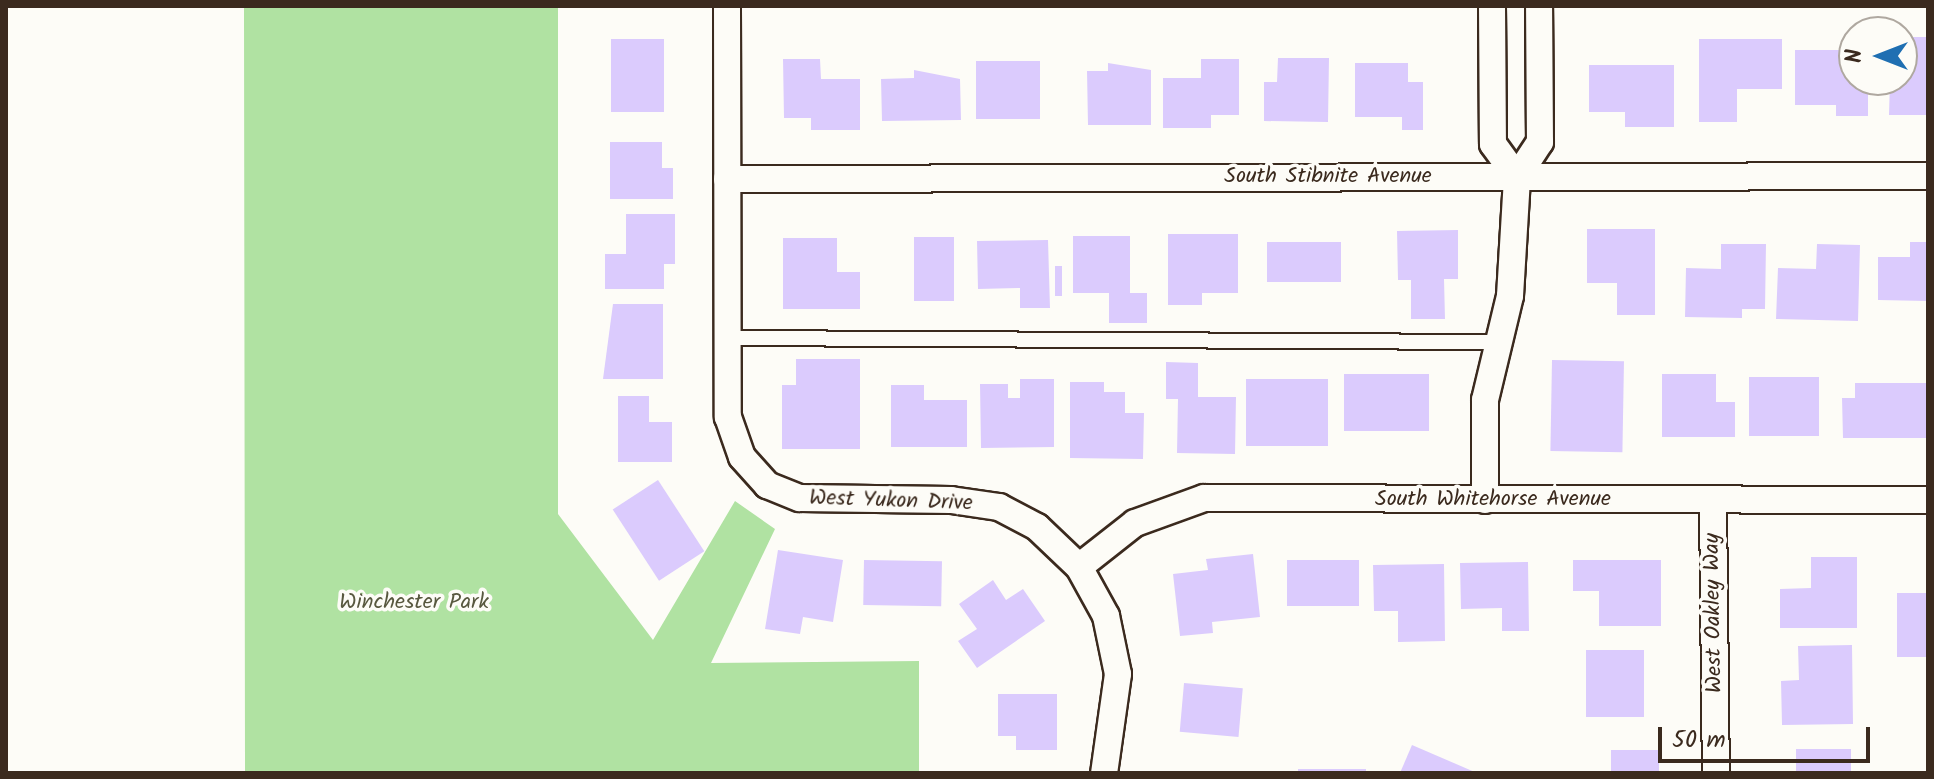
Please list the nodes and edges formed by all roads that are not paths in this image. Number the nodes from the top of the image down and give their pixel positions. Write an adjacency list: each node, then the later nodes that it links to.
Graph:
1 (727, 6): 6 (street, West Yukon Drive)
2 (1492, 6): 5 (street)
3 (1539, 6): 5 (street)
4 (1928, 176): 5 (street, South Stibnite Avenue)
5 (1517, 177): 6 (street, South Stibnite Avenue); 8 (street)
6 (727, 179): 7 (street, West Yukon Drive)
7 (728, 338): 8 (lane); 12 (street, West Yukon Drive)
8 (1499, 342): 9 (street)
9 (1485, 500): 10 (street, South Whitehorse Avenue); 12 (street, South Whitehorse Avenue)
10 (1713, 500): 11 (street, South Whitehorse Avenue); 14 (street, West Oakley Way)
11 (1928, 500)
12 (1079, 567): 13 (street, West Yukon Drive)
13 (1104, 773)
14 (1716, 773)

